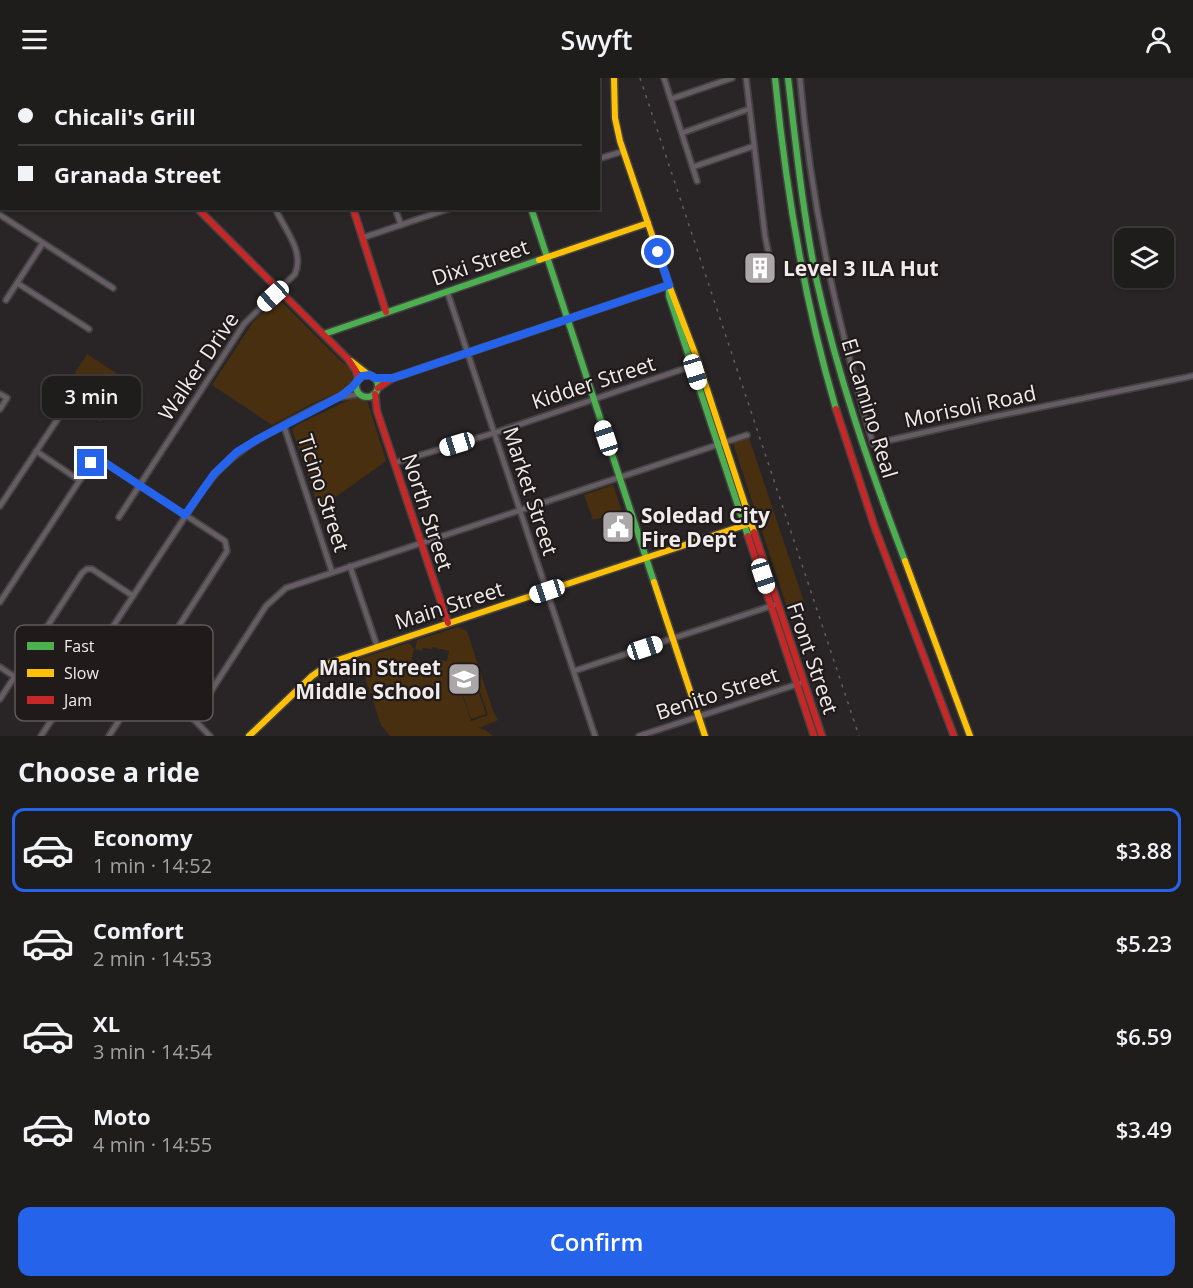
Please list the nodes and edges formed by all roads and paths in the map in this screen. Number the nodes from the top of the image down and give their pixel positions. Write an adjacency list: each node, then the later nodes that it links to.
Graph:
1 (614, 78): 12 (main road, Front Street)
2 (664, 78): 8 (street)
3 (732, 78): 8 (street)
4 (746, 78): 9 (street)
5 (775, 78): 101 (main road, El Camino Real)
6 (788, 78): 102 (main road, El Camino Real)
7 (800, 78): 42 (street, Morisoli Road)
8 (671, 99): 10 (street)
9 (749, 109): 10 (street); 11 (street)
10 (682, 133): 14 (street)
11 (754, 146): 14 (street); 28 (street)
12 (624, 151): 13 (street); 23 (main road, Front Street)
13 (600, 158)
14 (693, 167): 15 (street)
15 (698, 181)
16 (199, 210): 32 (main road)
17 (276, 210): 32 (street, Walker Drive)
18 (354, 210): 25 (main road)
19 (396, 210): 24 (street)
20 (445, 210): 24 (street)
21 (532, 210): 27 (main road)
22 (0, 215): 26 (street)
23 (648, 223): 27 (main road, Dixi Street); 30 (main road, Front Street)
24 (400, 225): 25 (street)
25 (362, 238): 35 (main road)
26 (43, 243): 29 (street); 31 (street)
27 (546, 256): 33 (main road, Dixi Street); 36 (main road)
28 (772, 270)
29 (17, 283): 34 (street); 37 (street)
30 (669, 285): 36 (main road); 41 (main road, Front Street)
31 (113, 288)
32 (279, 290): 38 (main road); 61 (street, Walker Drive)
33 (447, 291): 35 (main road, Dixi Street); 39 (street, Market Street)
34 (6, 300)
35 (386, 312): 38 (main road, Dixi Street)
36 (567, 319): 39 (main road); 50 (main road)
37 (89, 329)
38 (324, 334): 40 (main road)
39 (468, 352): 44 (main road); 54 (street, Market Street)
40 (348, 359): 43 (main road); 45 (main road)
41 (696, 365): 50 (street, Kidder Street); 56 (main road, Front Street)
42 (1193, 376)
43 (373, 377): 44 (main road); 45 (main road); 46 (main road, North Street)
44 (393, 378): 46 (main road)
45 (357, 381): 48 (main road); 49 (street)
46 (373, 393): 48 (main road); 58 (main road, North Street)
47 (0, 394): 51 (street)
48 (360, 394): 49 (street)
49 (341, 396): 53 (street)
50 (594, 399): 54 (street, Kidder Street); 59 (main road)
51 (0, 409)
52 (61, 414): 57 (street)
53 (284, 426): 64 (street); 70 (street, Ticino Street)
54 (494, 433): 58 (street, Kidder Street); 63 (street, Market Street)
55 (747, 435): 56 (street)
56 (722, 444): 59 (street); 66 (main road, Front Street)
57 (36, 451): 60 (street); 62 (street)
58 (394, 463): 67 (main road, North Street)
59 (619, 477): 63 (street); 68 (main road)
60 (79, 480): 61 (street); 73 (street)
61 (140, 485): 64 (street); 65 (street, Walker Drive)
62 (0, 506)
63 (520, 509): 67 (street); 71 (street, Market Street)
64 (185, 515): 72 (street); 78 (street)
65 (119, 517)
66 (748, 524): 68 (main road, Main Street); 74 (main road, Front Street)
67 (420, 543): 69 (street); 75 (main road, North Street)
68 (646, 557): 71 (main road, Main Street); 79 (main road)
69 (350, 566): 70 (street); 80 (street, Ticino Street)
70 (332, 572): 85 (street)
71 (547, 591): 75 (main road, Main Street); 82 (street, Market Street)
72 (133, 596): 76 (street); 77 (street)
73 (0, 602)
74 (775, 604): 79 (street); 84 (main road, Front Street)
75 (448, 623): 80 (main road, Main Street)
76 (48, 625)
77 (114, 625)
78 (180, 625)
79 (673, 638): 82 (street); 87 (main road)
80 (377, 646): 95 (main road, Main Street)
81 (0, 668): 83 (street)
82 (574, 671): 96 (street, Market Street)
83 (15, 677): 86 (street)
84 (801, 684): 87 (street, Benito Street); 99 (main road, Front Street); 100 (main road, Front Street)
85 (213, 689)
86 (0, 699)
87 (698, 716): 97 (street, Benito Street); 98 (main road)
88 (51, 721): 91 (street)
89 (119, 721): 93 (street)
90 (196, 721): 94 (street)
91 (42, 734): 92 (street)
92 (50, 736)
93 (109, 736)
94 (210, 736)
95 (249, 736)
96 (595, 736)
97 (639, 736)
98 (705, 736)
99 (814, 736)
100 (822, 736)
101 (954, 736)
102 (970, 736)

